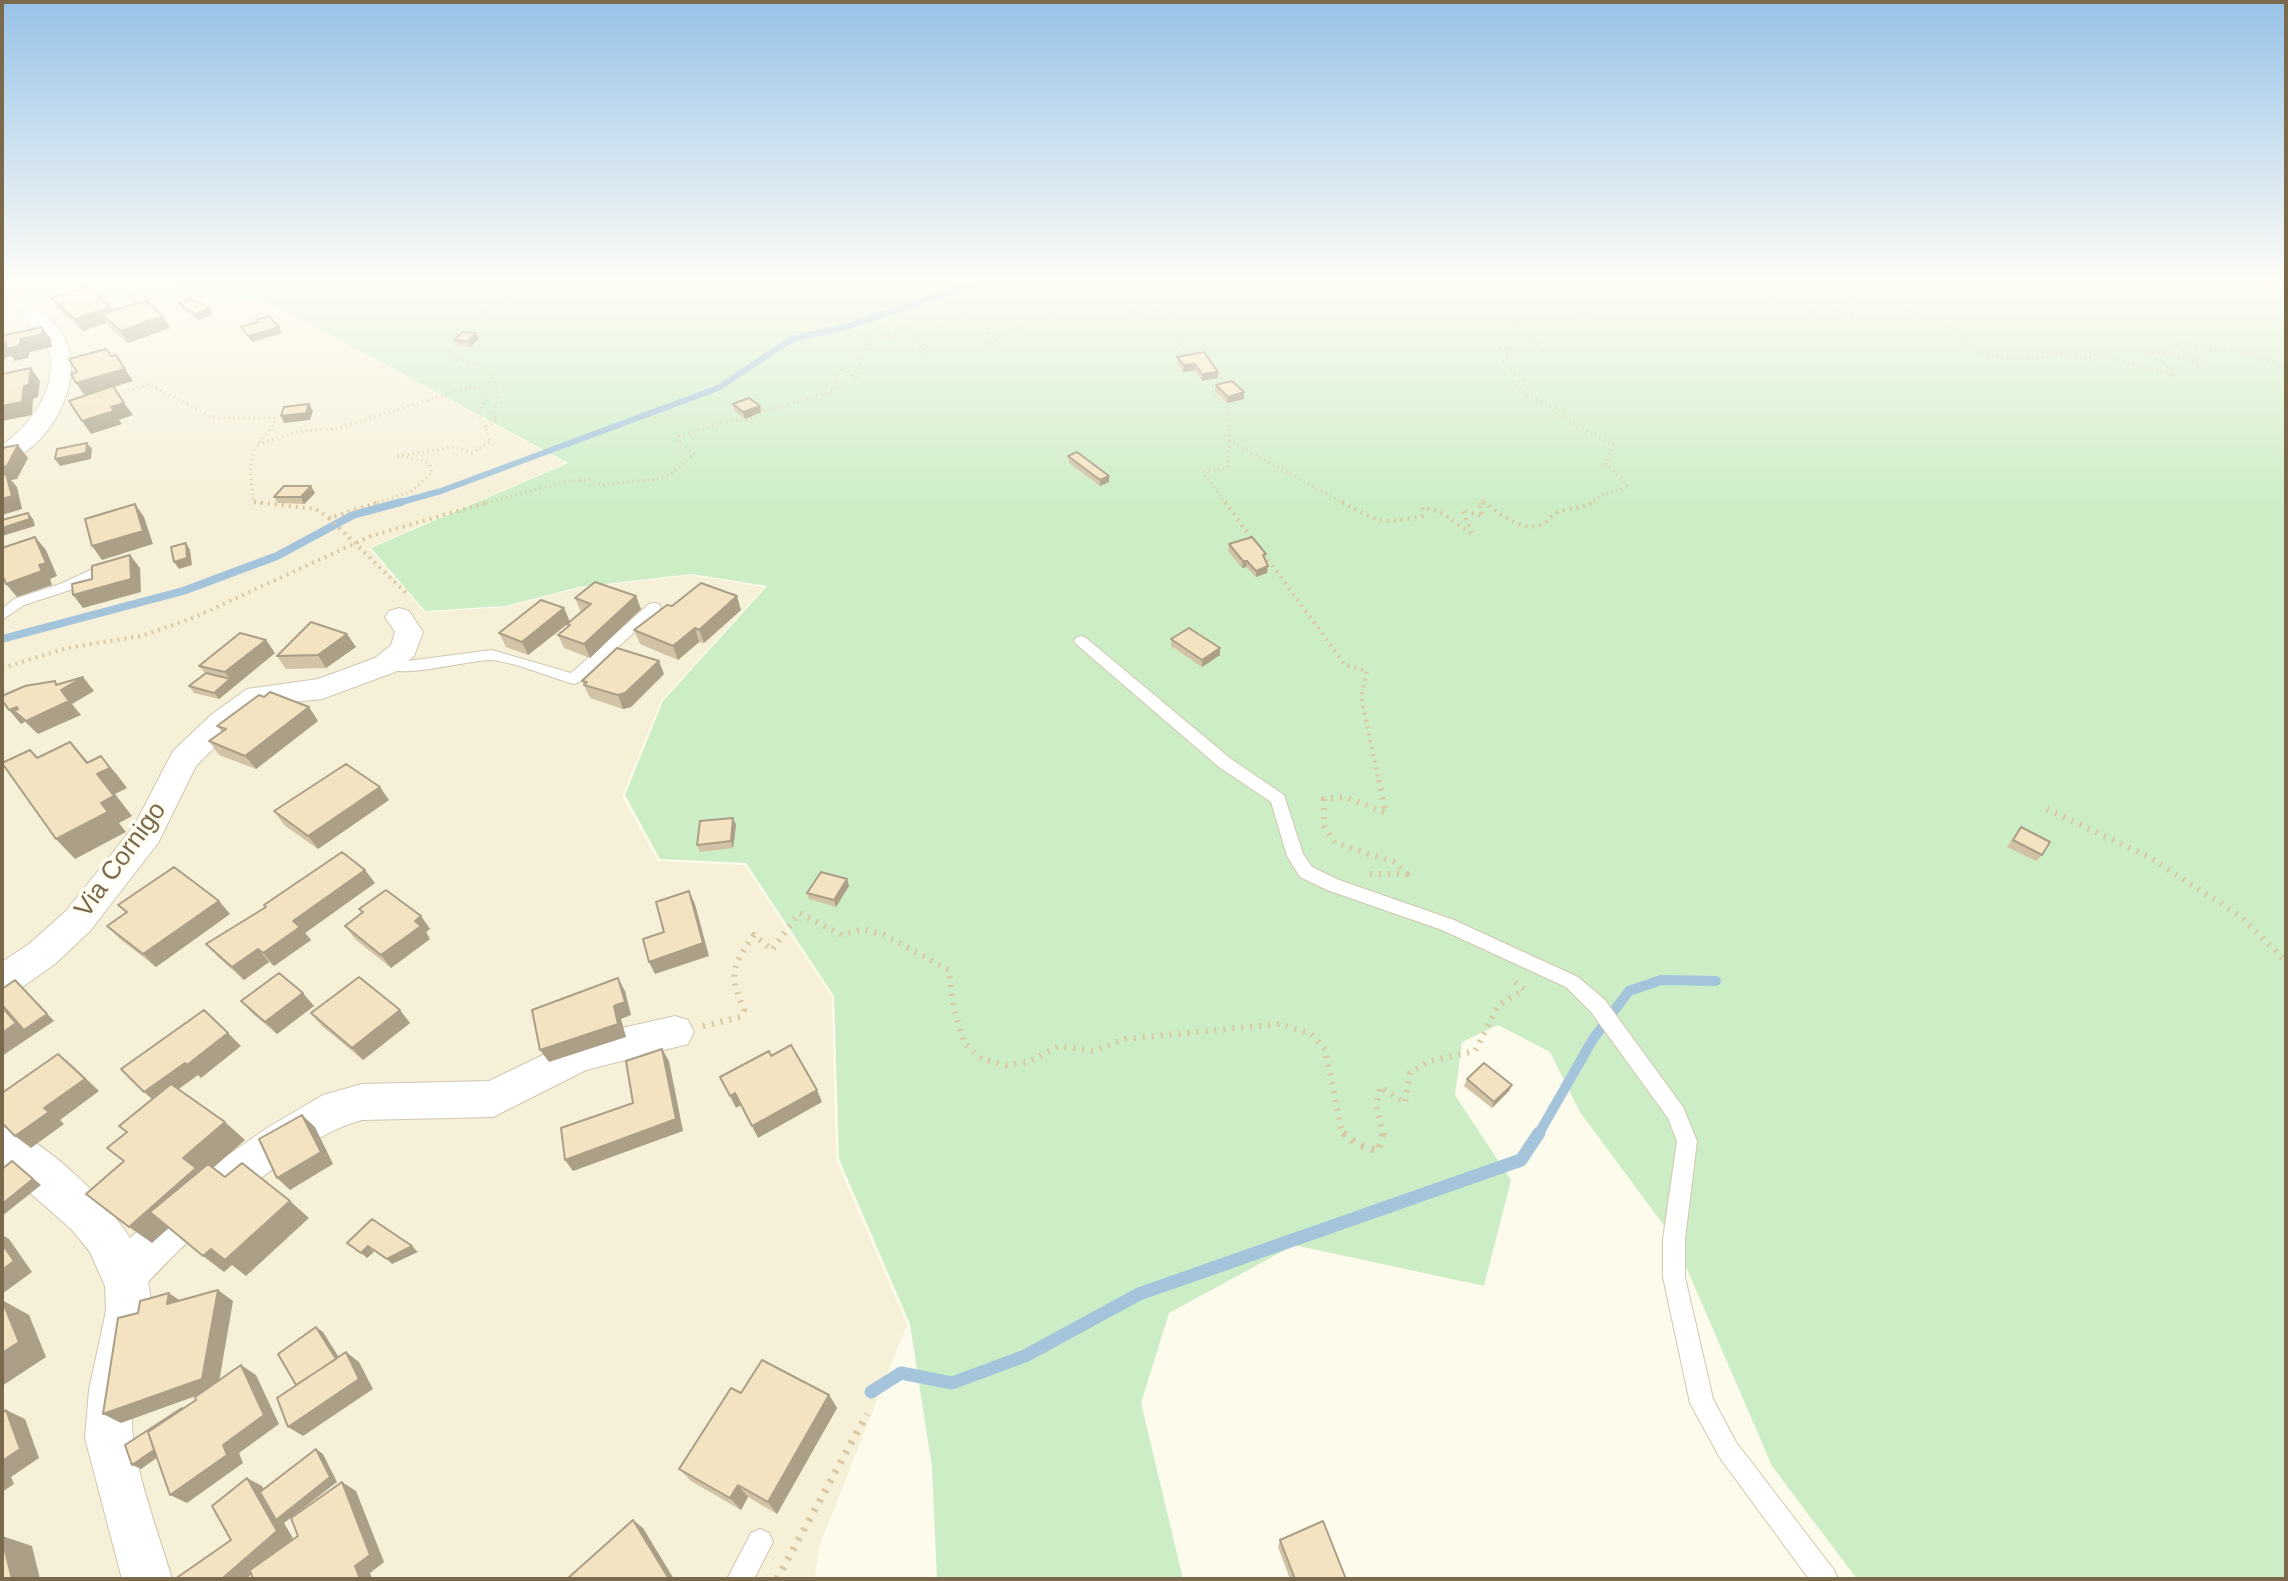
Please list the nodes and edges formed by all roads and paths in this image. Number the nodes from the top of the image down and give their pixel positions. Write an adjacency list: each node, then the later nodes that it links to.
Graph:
1 (59, 357): 20 (street)
2 (450, 357): 17 (path)
3 (862, 357): 22 (path)
4 (1509, 357): 18 (path)
5 (1994, 357): 6 (path)
6 (2047, 357)
7 (2076, 357): 8 (path)
8 (2090, 357)
9 (2106, 357): 10 (path)
10 (2153, 357)
11 (2180, 357): 12 (path)
12 (2197, 357)
13 (2264, 357): 15 (path)
14 (1214, 367): 18 (path)
15 (2286, 368)
16 (110, 397): 19 (path)
17 (485, 427): 19 (path); 21 (path)
18 (1230, 441): 31 (path)
19 (254, 446): 21 (path)
20 (2, 456)
21 (330, 520): 22 (path)
22 (354, 545): 26 (path); 29 (path)
23 (128, 557): 25 (lane)
24 (654, 607): 28 (lane)
25 (2, 616)
26 (403, 621): 28 (street)
27 (1081, 641): 31 (lane)
28 (385, 665): 34 (street, Via Cornigo)
29 (2, 668)
30 (2047, 809): 32 (path)
31 (1316, 879): 44 (lane)
32 (2286, 961)
33 (1508, 977): 35 (path)
34 (2, 981)
35 (740, 1017)
36 (675, 1032): 38 (street)
37 (2, 1144): 38 (street)
38 (126, 1273): 41 (street)
39 (867, 1414): 43 (path)
40 (760, 1542): 42 (lane)
41 (147, 1579)
42 (740, 1579)
43 (777, 1579)
44 (1825, 1579)

